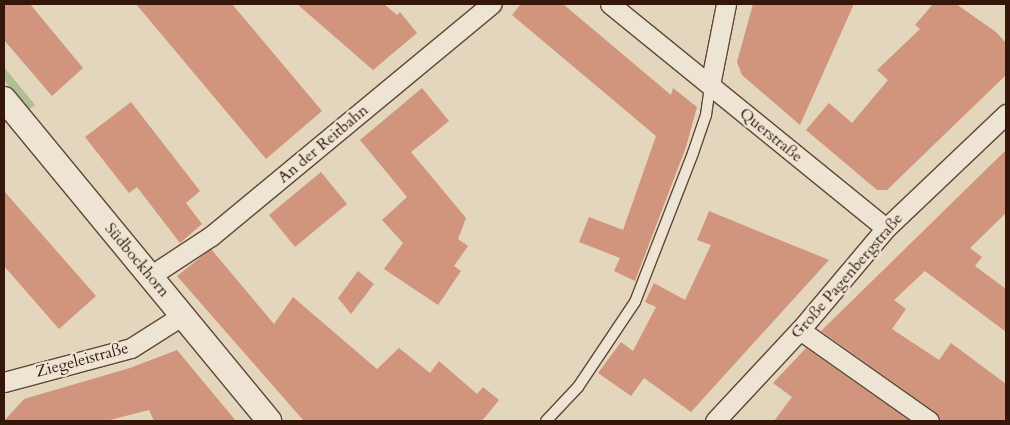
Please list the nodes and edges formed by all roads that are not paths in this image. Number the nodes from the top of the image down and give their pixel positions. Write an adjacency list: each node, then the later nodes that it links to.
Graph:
1 (490, 4): 8 (street, An der Reitbahn)
2 (610, 4): 4 (street, Querstraße)
3 (726, 4): 4 (street)
4 (710, 85): 7 (street, Querstraße); 13 (lane)
5 (4, 99): 8 (street, Südbockhorn)
6 (1006, 114): 7 (street, Große Pagenbergstraße)
7 (886, 228): 10 (street, Große Pagenbergstraße)
8 (150, 276): 9 (street, Südbockhorn)
9 (183, 315): 11 (street, Ziegeleistraße); 12 (street, Südbockhorn)
10 (800, 330): 14 (street, Große Pagenbergstraße); 15 (street)
11 (4, 382)
12 (269, 421)
13 (546, 421)
14 (716, 421)
15 (930, 421)

